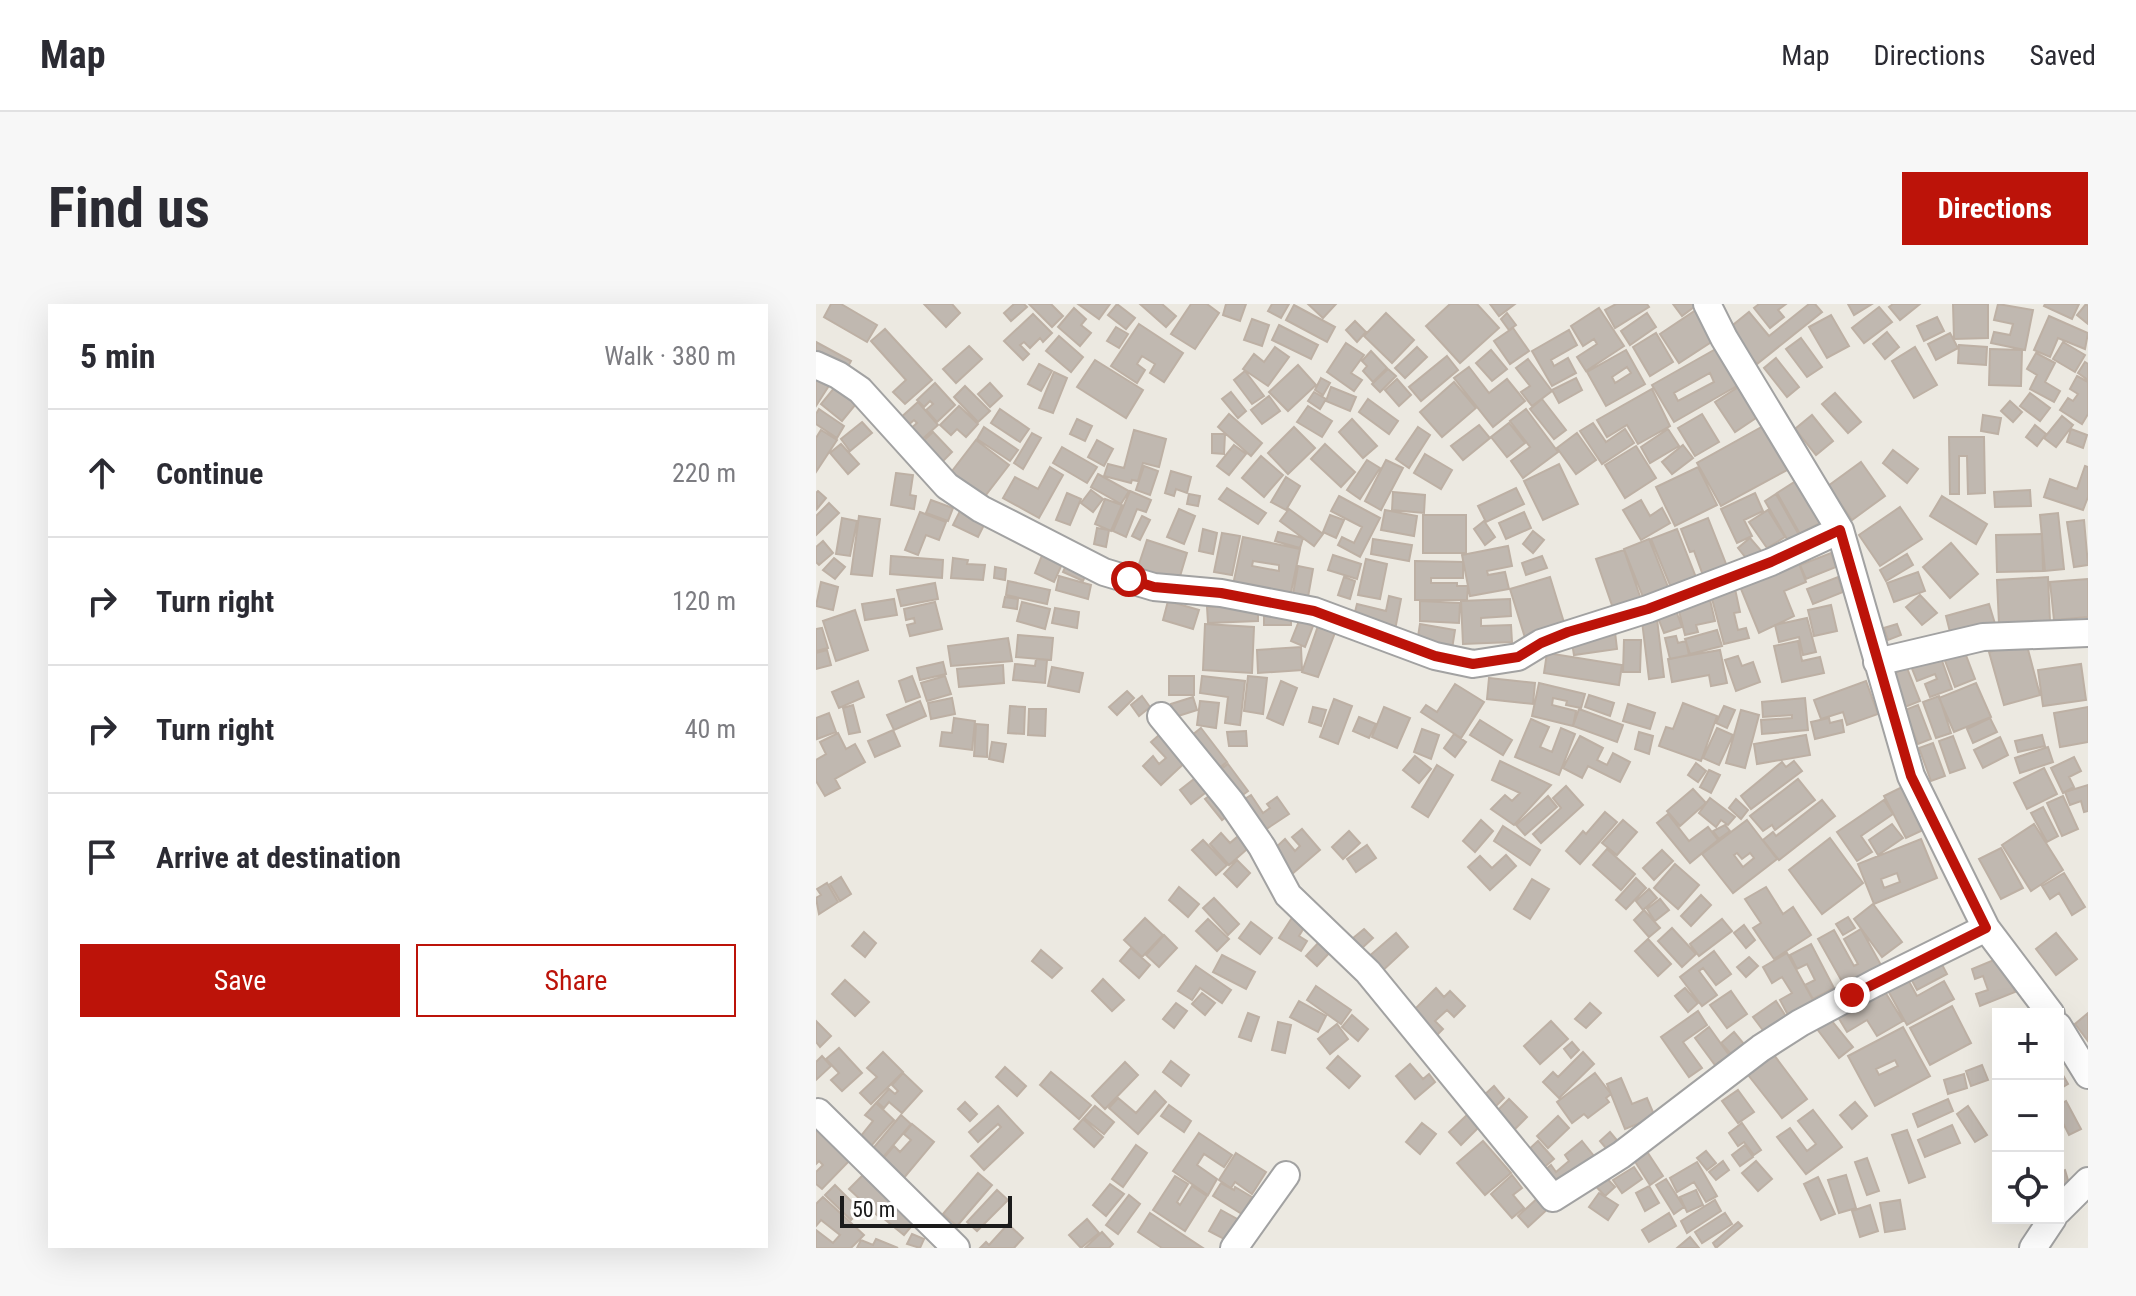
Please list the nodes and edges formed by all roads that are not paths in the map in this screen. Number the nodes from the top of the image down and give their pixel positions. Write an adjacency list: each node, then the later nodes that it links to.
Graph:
1 (1707, 304): 3 (street)
2 (816, 365): 3 (street)
3 (1840, 530): 5 (street)
4 (2088, 633): 5 (street)
5 (1877, 662): 7 (street)
6 (1161, 716): 7 (street)
7 (1986, 928): 8 (street)
8 (2046, 1008)
9 (2064, 1036): 10 (street)
10 (2088, 1075)
11 (817, 1112): 16 (street)
12 (1286, 1175): 17 (street)
13 (2088, 1181): 14 (street)
14 (2064, 1205)
15 (2049, 1224): 18 (street)
16 (956, 1248)
17 (1234, 1248)
18 (2033, 1248)

